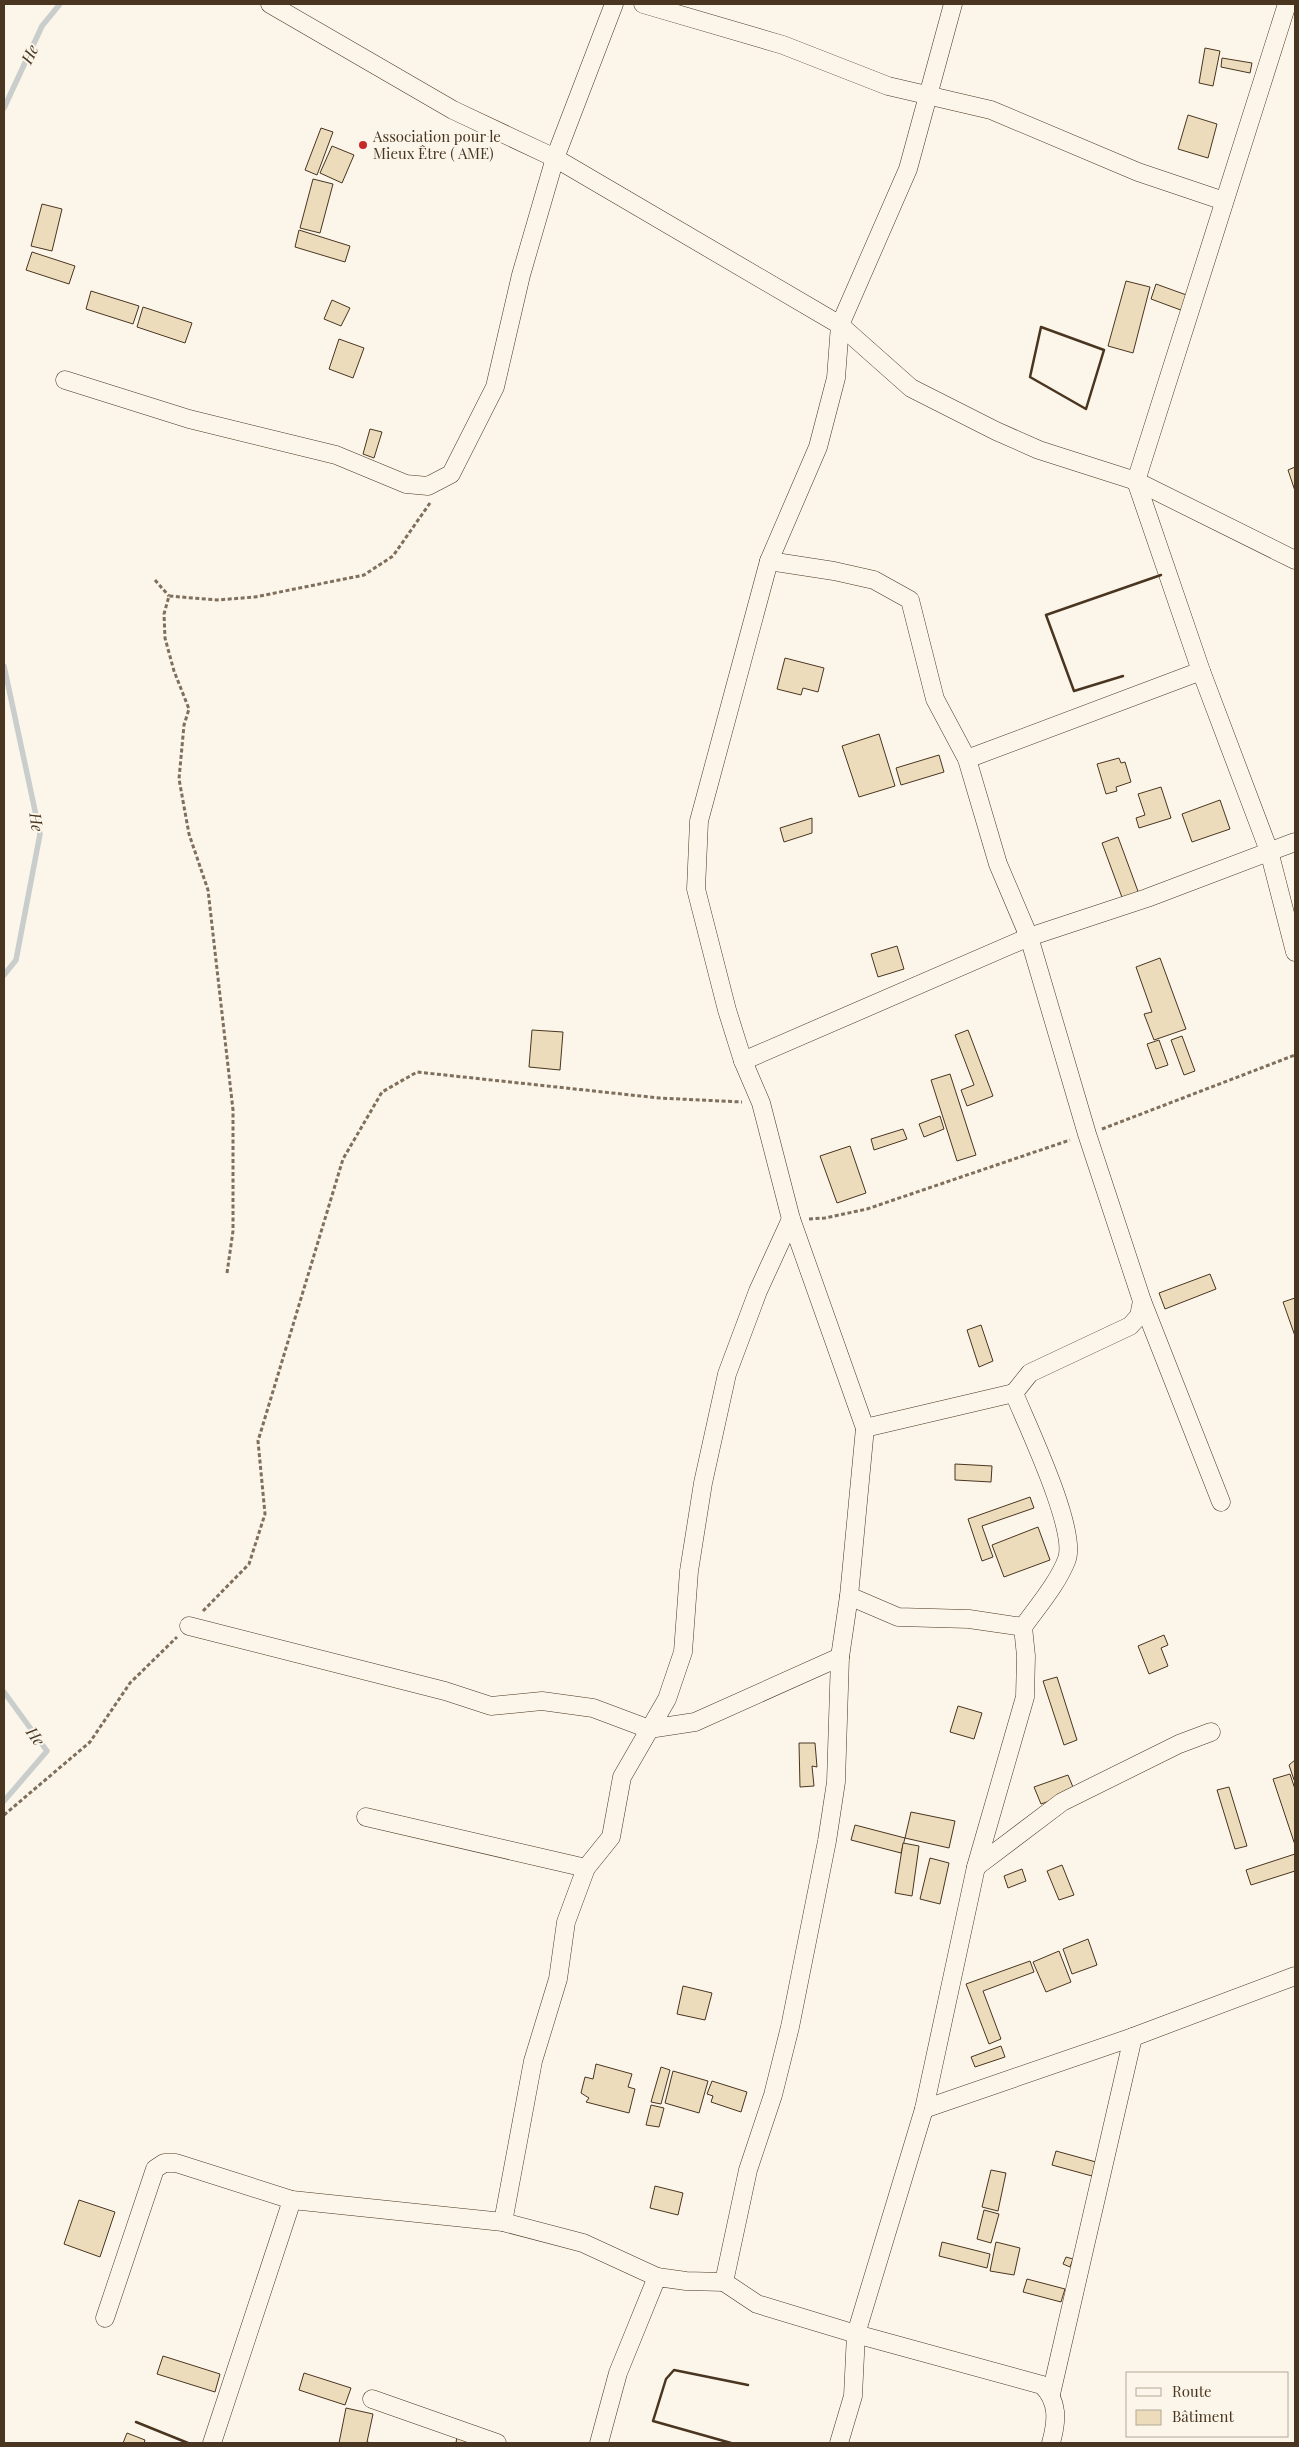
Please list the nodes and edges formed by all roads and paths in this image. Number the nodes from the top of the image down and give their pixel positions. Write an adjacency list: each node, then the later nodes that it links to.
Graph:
1 (270, 4): 7 (street)
2 (614, 4): 7 (street)
3 (643, 4): 6 (street)
4 (953, 4): 6 (street)
5 (1287, 4): 8 (street)
6 (928, 94): 8 (street); 9 (street)
7 (555, 158): 9 (street); 10 (street)
8 (1224, 201): 11 (street)
9 (840, 325): 11 (street); 14 (street)
10 (65, 380)
11 (1136, 481): 13 (street); 17 (street)
12 (431, 502): 16 (path)
13 (1295, 560)
14 (769, 561): 18 (street); 24 (street)
15 (155, 580): 16 (path)
16 (170, 596): 28 (path)
17 (1201, 671): 18 (street); 20 (street)
18 (967, 759): 21 (street)
19 (1295, 842): 20 (street)
20 (1269, 851): 21 (street); 22 (street)
21 (1028, 937): 24 (street); 26 (street)
22 (1295, 952)
23 (1295, 1055): 26 (path)
24 (743, 1061): 25 (street)
25 (760, 1103): 27 (street); 34 (path)
26 (1087, 1134): 27 (path); 29 (street)
27 (791, 1219): 31 (street); 37 (street)
28 (228, 1273)
29 (1142, 1301): 30 (street); 32 (street)
30 (1014, 1393): 31 (street); 35 (street)
31 (865, 1428): 33 (street)
32 (1221, 1502)
33 (849, 1596): 35 (street); 36 (street)
34 (188, 1626): 37 (street); 39 (path)
35 (1023, 1627): 41 (street)
36 (840, 1657): 37 (street); 49 (street)
37 (649, 1729): 42 (street)
38 (1211, 1732): 41 (street)
39 (4, 1815)
40 (366, 1817): 42 (street)
41 (976, 1867): 45 (street)
42 (586, 1868): 47 (street)
43 (1295, 1976): 44 (street)
44 (1133, 2036): 45 (street); 52 (street)
45 (924, 2109): 51 (street)
46 (292, 2200): 47 (street); 50 (street); 54 (street)
47 (503, 2222): 48 (street)
48 (657, 2277): 49 (street); 56 (street)
49 (724, 2282): 51 (street)
50 (105, 2318)
51 (856, 2334): 52 (street); 57 (street)
52 (1051, 2394): 58 (street)
53 (372, 2399): 55 (street)
54 (212, 2443)
55 (496, 2443)
56 (599, 2443)
57 (839, 2443)
58 (1051, 2443)

